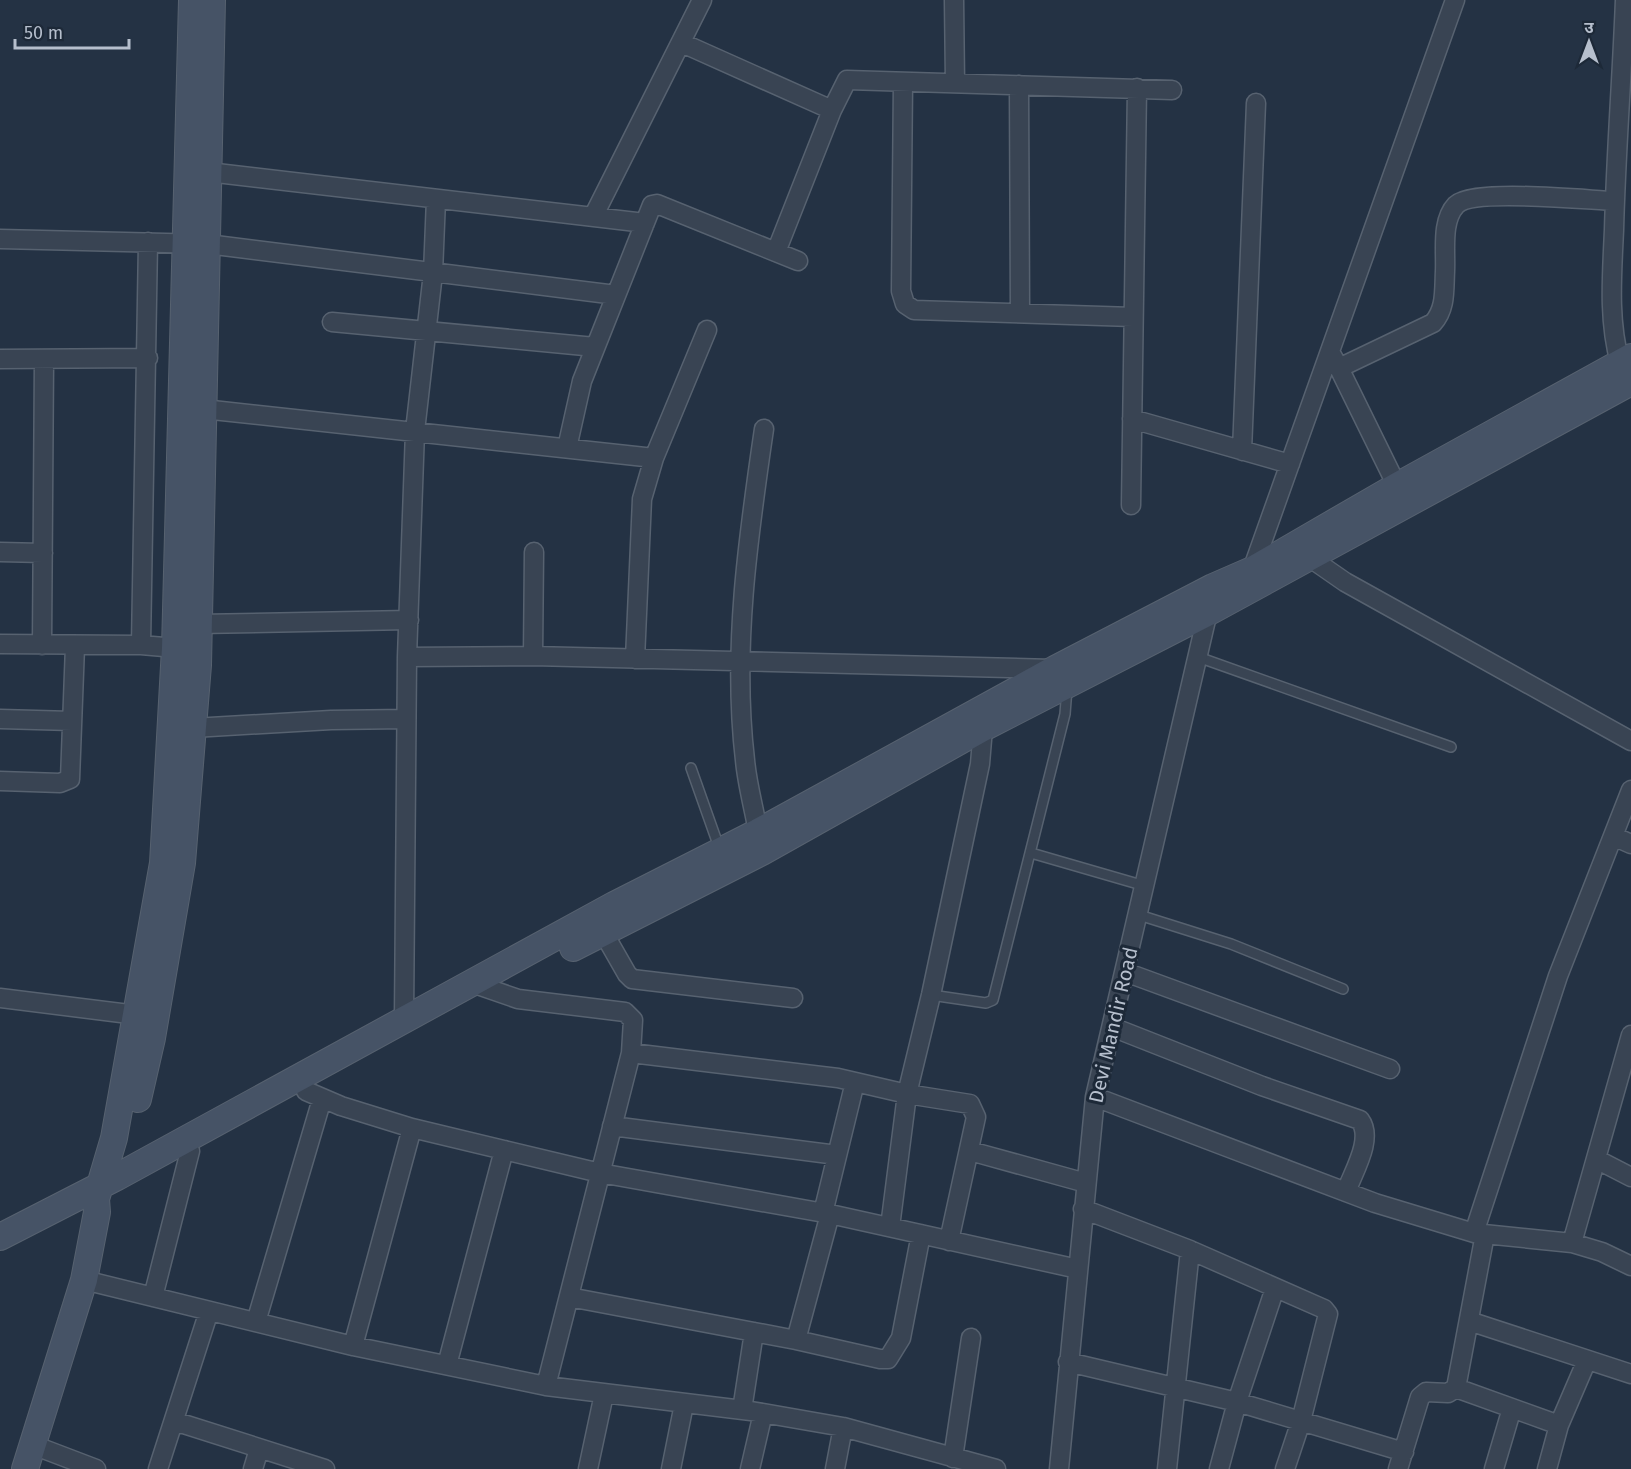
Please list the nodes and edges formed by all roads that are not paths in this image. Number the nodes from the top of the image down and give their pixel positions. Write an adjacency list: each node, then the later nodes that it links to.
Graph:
1 (192, 0): 24 (street)
2 (212, 0): 17 (street)
3 (702, 0): 7 (street)
4 (954, 0): 10 (street)
5 (1455, 0): 38 (street)
6 (1625, 0): 8 (street)
7 (682, 43): 15 (street); 20 (street)
8 (1627, 65): 16 (street)
9 (903, 82): 10 (street); 15 (street); 29 (street)
10 (955, 83): 11 (street)
11 (1019, 85): 12 (street); 29 (street)
12 (1137, 88): 13 (street); 30 (street)
13 (1172, 90)
14 (1256, 103): 45 (street)
15 (832, 110): 25 (street)
16 (1623, 165): 19 (street)
17 (208, 172): 18 (street); 24 (street)
18 (436, 199): 20 (street); 27 (street)
19 (1614, 201): 38 (street); 39 (street)
20 (593, 217): 21 (street)
21 (645, 223): 25 (street); 28 (street)
22 (0, 239): 23 (street)
23 (148, 242): 24 (street); 35 (street)
24 (197, 243): 27 (street); 40 (street); 58 (street)
25 (776, 252): 26 (street)
26 (798, 261)
27 (433, 273): 28 (street); 33 (street)
28 (616, 294): 34 (street)
29 (1020, 312): 30 (street)
30 (1133, 317): 41 (street)
31 (332, 322): 33 (street)
32 (707, 330): 46 (street)
33 (425, 332): 34 (street); 43 (street)
34 (595, 347): 44 (street)
35 (148, 358): 37 (street); 61 (street)
36 (0, 359): 37 (street)
37 (44, 359): 52 (street)
38 (1335, 360): 47 (street); 48 (street)
39 (1627, 367): 48 (street); 53 (street)
40 (203, 409): 43 (street); 58 (street)
41 (1132, 419): 45 (street); 49 (street)
42 (764, 429): 67 (street)
43 (415, 431): 44 (street); 57 (street)
44 (567, 448): 46 (street)
45 (1242, 451): 47 (street)
46 (654, 458): 66 (street)
47 (1290, 464): 54 (street)
48 (1397, 486): 54 (street)
49 (1131, 505)
50 (0, 552): 52 (street)
51 (534, 552): 63 (street)
52 (43, 554): 60 (street)
53 (1309, 557): 54 (street); 74 (street)
54 (1249, 580): 55 (street); 56 (street)
55 (1213, 587): 56 (street, Devi Mandir Road); 68 (street)
56 (1207, 613): 65 (street, Devi Mandir Road); 68 (street)
57 (409, 620): 58 (street); 64 (street)
58 (190, 640): 61 (street); 72 (street); 93 (street)
59 (0, 644): 60 (street)
60 (42, 645): 62 (street)
61 (141, 645): 62 (street)
62 (75, 646): 71 (street)
63 (533, 656): 64 (street); 66 (street)
64 (407, 657): 69 (street)
65 (1198, 657): 75 (lane); 84 (street, Devi Mandir Road)
66 (635, 658): 67 (street)
67 (741, 661): 68 (street); 79 (street)
68 (1061, 677): 73 (street); 79 (street); 82 (lane)
69 (406, 718): 72 (street); 94 (street)
70 (0, 719): 71 (street)
71 (72, 721): 77 (street)
72 (193, 728): 114 (street)
73 (983, 729): 83 (street); 90 (street)
74 (1630, 739)
75 (1451, 747)
76 (691, 768): 83 (lane)
77 (0, 780)
78 (1631, 790): 80 (street)
79 (758, 832): 83 (street)
80 (1613, 836): 81 (street); 118 (street)
81 (1631, 844)
82 (1030, 853): 84 (lane); 90 (lane)
83 (724, 860): 86 (street); 88 (street)
84 (1145, 886): 85 (street, Devi Mandir Road)
85 (1138, 915): 87 (street, Devi Mandir Road); 89 (lane)
86 (603, 932): 88 (street); 92 (street)
87 (1125, 972): 95 (street, Devi Mandir Road); 98 (street)
88 (482, 987): 94 (street); 97 (street); 101 (street)
89 (1343, 989)
90 (931, 995): 100 (street)
91 (0, 998): 93 (street)
92 (793, 998)
93 (137, 1015): 114 (street)
94 (404, 1020): 114 (street)
95 (1112, 1027): 102 (street, Devi Mandir Road); 113 (street)
96 (1631, 1035): 109 (street)
97 (631, 1053): 99 (street); 103 (street)
98 (1389, 1069)
99 (855, 1082): 100 (street); 108 (street)
100 (907, 1094): 107 (street); 117 (street)
101 (314, 1095): 104 (street); 106 (street); 133 (street)
102 (1095, 1097): 112 (street, Devi Mandir Road); 113 (street)
103 (612, 1126): 108 (street); 110 (street)
104 (412, 1128): 105 (street); 137 (street)
105 (504, 1150): 110 (street); 140 (street)
106 (190, 1151): 114 (street); 129 (street)
107 (970, 1152): 112 (street); 121 (street)
108 (837, 1155): 116 (street)
109 (1596, 1159): 111 (street); 122 (street)
110 (600, 1173): 116 (street); 130 (street)
111 (1631, 1177)
112 (1086, 1183): 115 (street, Devi Mandir Road)
113 (1346, 1192): 118 (street)
114 (104, 1193): 120 (street); 123 (street); 127 (street)
115 (1083, 1209): 124 (street); 126 (street, Devi Mandir Road)
116 (827, 1214): 117 (street); 136 (street)
117 (890, 1227): 119 (street)
118 (1480, 1233): 122 (street); 132 (street)
119 (921, 1234): 121 (street); 136 (street)
120 (0, 1237)
121 (949, 1240): 126 (street)
122 (1572, 1243): 125 (street)
123 (0, 1250)
124 (1190, 1250): 128 (street); 143 (street)
125 (1631, 1266)
126 (1077, 1269): 139 (street, Devi Mandir Road)
127 (84, 1280): 129 (street); 156 (street)
128 (1275, 1288): 146 (street); 152 (street)
129 (153, 1297): 131 (street)
130 (569, 1297): 134 (street); 142 (street)
131 (209, 1311): 133 (street); 151 (street)
132 (1469, 1321): 138 (street); 144 (street)
133 (256, 1322): 137 (street)
134 (754, 1332): 136 (street); 149 (street)
135 (971, 1338): 157 (street)
136 (796, 1340)
137 (353, 1346): 140 (street)
138 (1587, 1360): 141 (street); 153 (street)
139 (1068, 1362): 143 (street); 168 (street, Devi Mandir Road)
140 (447, 1365): 142 (street)
141 (1631, 1374)
142 (546, 1386): 145 (street)
143 (1175, 1387): 146 (street); 169 (street)
144 (1456, 1388): 148 (street); 158 (street)
145 (604, 1394): 147 (street); 163 (street)
146 (1237, 1402): 152 (street); 170 (street)
147 (684, 1404): 149 (street); 164 (street)
148 (1512, 1408): 153 (street); 172 (street)
149 (742, 1410): 150 (street)
150 (763, 1413): 154 (street); 165 (street)
151 (174, 1421): 155 (street); 161 (street)
152 (1301, 1421): 158 (street); 171 (street)
153 (1559, 1425): 173 (street)
154 (843, 1428): 157 (street); 166 (street)
155 (260, 1449): 159 (street); 162 (street)
156 (29, 1457): 160 (street)
157 (953, 1458): 167 (street)
158 (1401, 1461)
159 (320, 1468)
160 (96, 1469)
161 (158, 1469)
162 (253, 1469)
163 (588, 1469)
164 (671, 1469)
165 (750, 1469)
166 (835, 1469)
167 (996, 1469)
168 (1058, 1469)
169 (1167, 1469)
170 (1219, 1469)
171 (1285, 1469)
172 (1494, 1469)
173 (1547, 1469)

